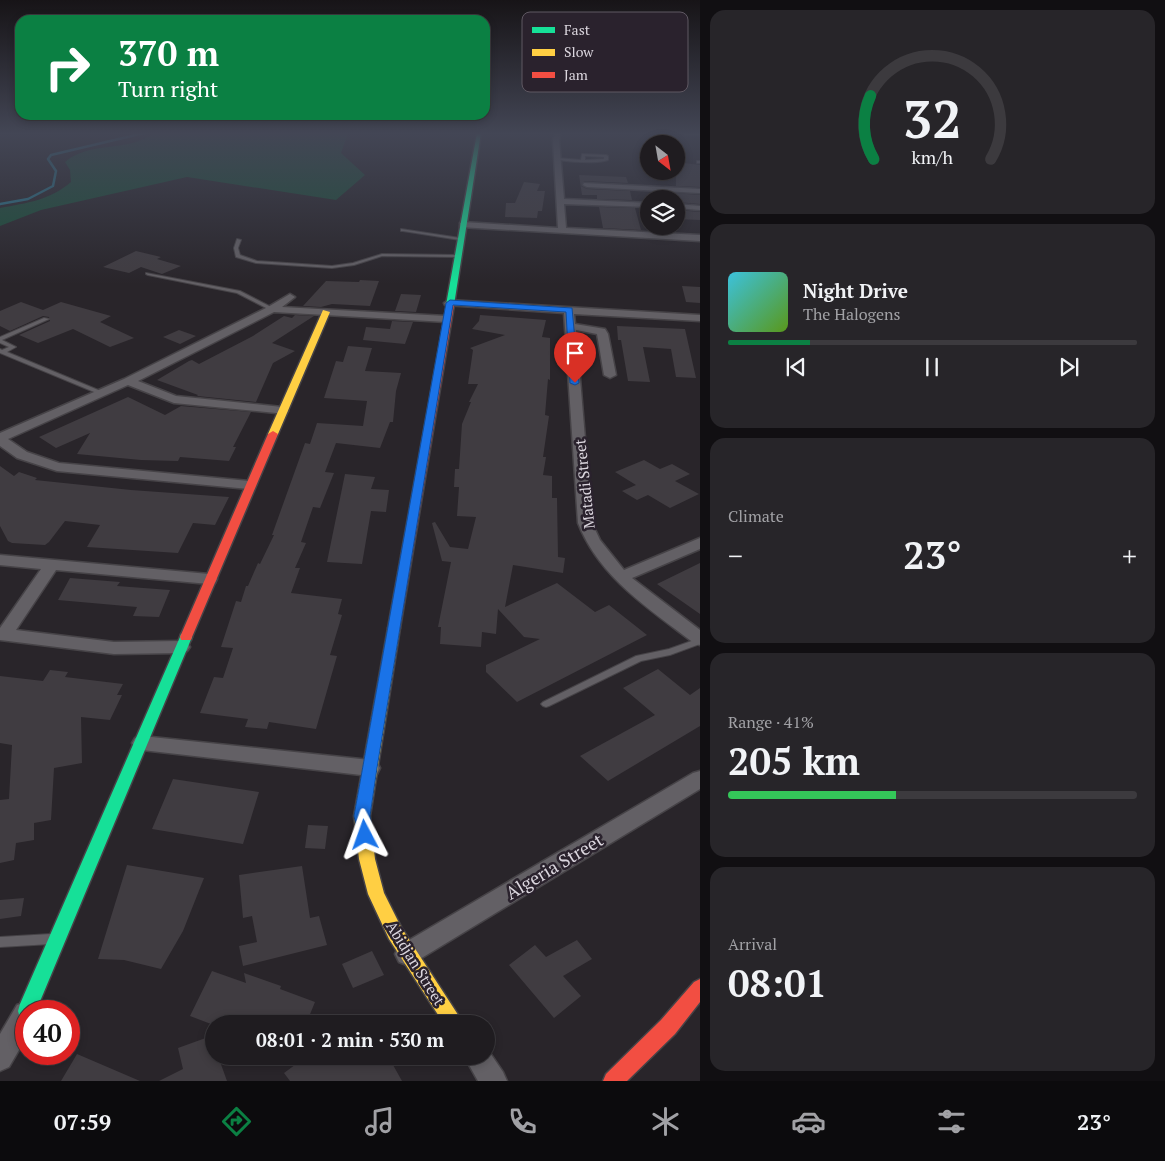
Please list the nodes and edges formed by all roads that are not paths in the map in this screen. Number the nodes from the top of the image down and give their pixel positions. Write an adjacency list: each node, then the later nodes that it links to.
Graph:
1 (470, 183): 10 (street, Abidjan Street)
2 (559, 183): 6 (street)
3 (587, 185): 4 (street)
4 (656, 188): 5 (street)
5 (700, 190)
6 (560, 201): 7 (street); 12 (street)
7 (640, 205)
8 (685, 207): 9 (street)
9 (700, 208)
10 (463, 225): 12 (street); 13 (street, Abidjan Street)
11 (403, 230): 13 (lane)
12 (562, 230): 14 (street)
13 (460, 238): 16 (street, Abidjan Street)
14 (700, 238)
15 (239, 240): 16 (lane)
16 (458, 256): 19 (street, Abidjan Street)
17 (148, 274): 20 (lane)
18 (290, 297): 20 (street)
19 (450, 303): 21 (street); 25 (street, Abidjan Street)
20 (272, 309): 22 (street); 30 (street)
21 (569, 310): 23 (street); 26 (street, Matadi Street)
22 (326, 312): 25 (street); 32 (street)
23 (700, 318)
24 (46, 319): 27 (lane)
25 (446, 319): 45 (street, Abidjan Street)
26 (571, 326): 29 (street); 38 (street, Matadi Street)
27 (0, 340): 28 (lane)
28 (1, 352): 31 (lane)
29 (610, 375)
30 (128, 381): 31 (street); 32 (street)
31 (101, 393): 33 (street)
32 (282, 410): 34 (street)
33 (0, 439): 34 (street)
34 (249, 485): 39 (street)
35 (700, 543): 38 (street)
36 (0, 560): 37 (street)
37 (51, 566): 39 (street); 40 (street)
38 (621, 577): 41 (street, Matadi Street)
39 (209, 579): 42 (street)
40 (2, 635): 42 (street)
41 (699, 638): 43 (lane)
42 (181, 647): 44 (street)
43 (546, 704)
44 (142, 743): 45 (street); 47 (street)
45 (370, 768): 49 (street, Abidjan Street)
46 (700, 779): 49 (street, Algeria Street)
47 (58, 938): 48 (lane); 51 (street)
48 (0, 942)
49 (407, 954): 52 (street, Abidjan Street)
50 (700, 988): 57 (street)
51 (32, 1000)
52 (449, 1015)
53 (15, 1032): 54 (street)
54 (0, 1058)
55 (483, 1065): 56 (street)
56 (494, 1081)
57 (613, 1081)

